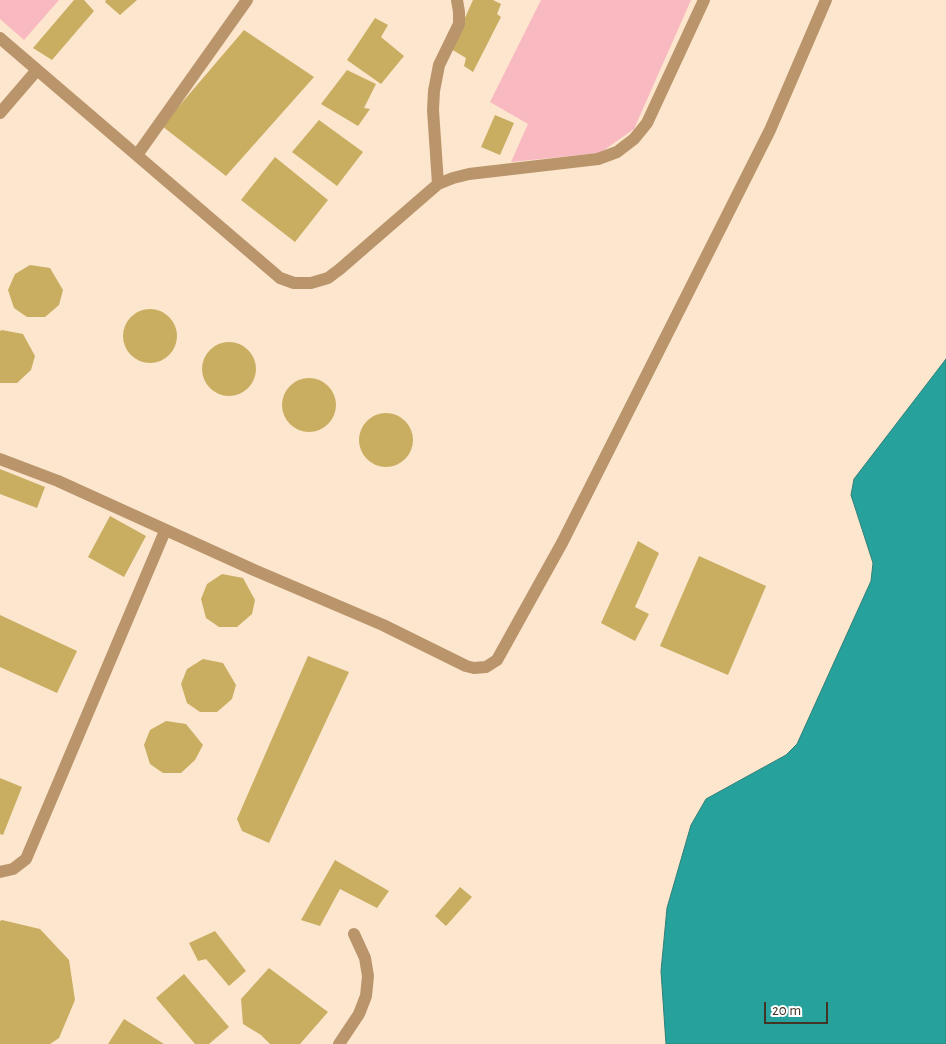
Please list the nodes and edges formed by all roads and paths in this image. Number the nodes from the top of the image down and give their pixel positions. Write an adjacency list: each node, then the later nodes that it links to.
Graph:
1 (247, 0): 8 (street)
2 (457, 0): 9 (street)
3 (704, 0): 9 (street)
4 (826, 0): 11 (street)
5 (0, 38): 6 (street)
6 (37, 70): 7 (street); 8 (street)
7 (0, 113)
8 (137, 155): 9 (street)
9 (438, 184)
10 (0, 459): 11 (street)
11 (165, 530): 12 (street)
12 (0, 872)
13 (354, 934): 14 (street)
14 (339, 1044)

